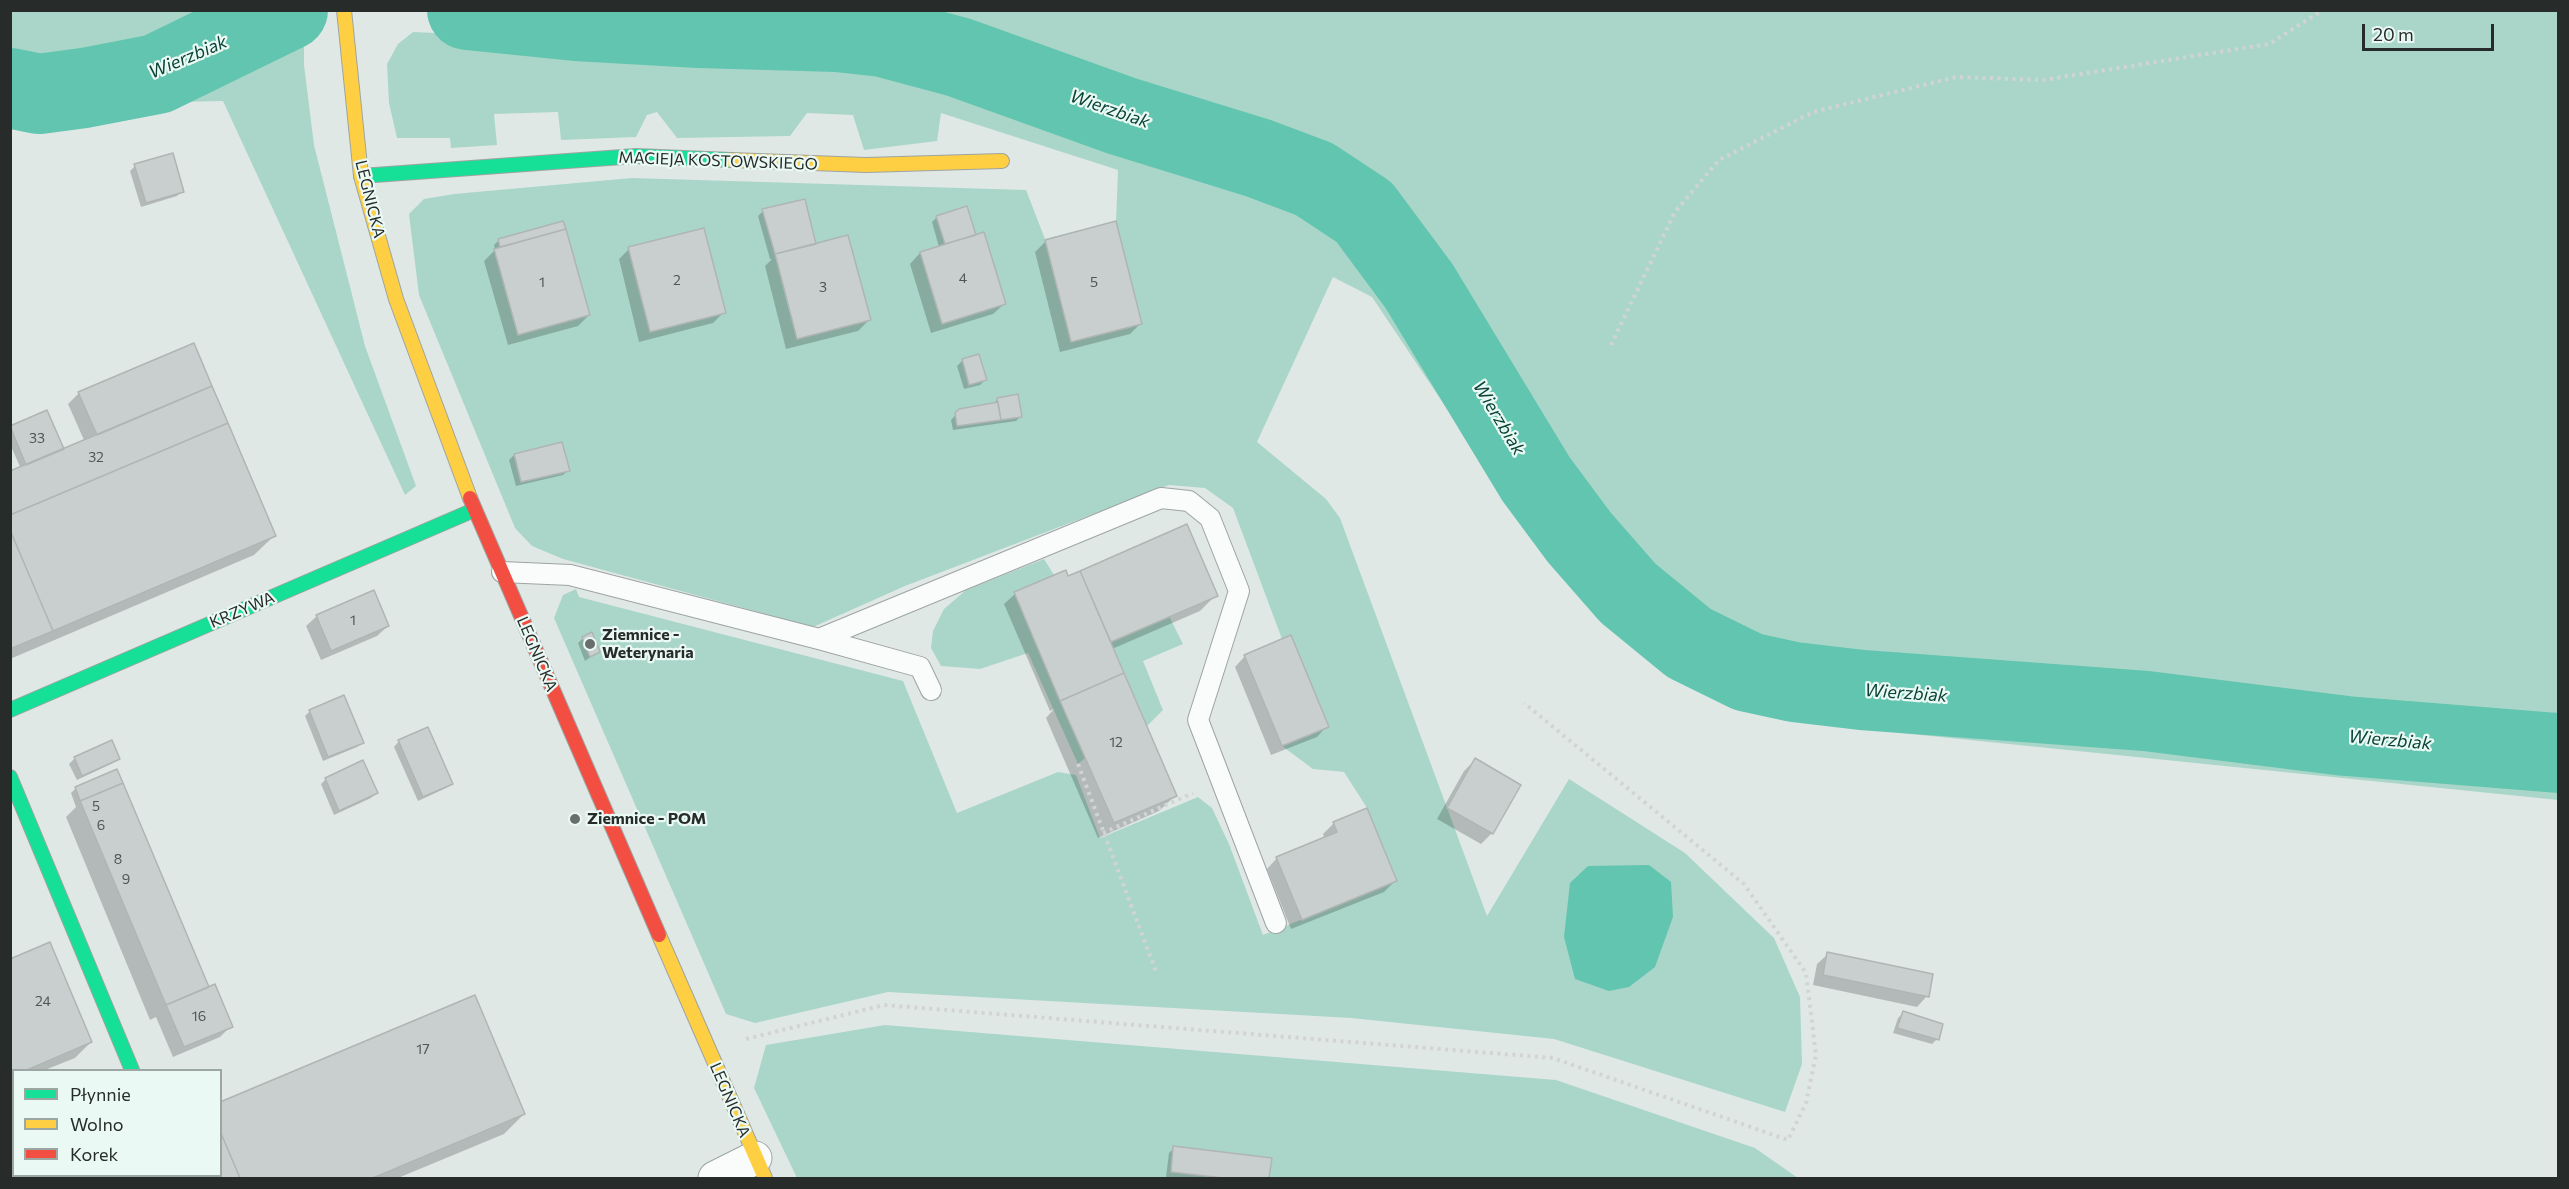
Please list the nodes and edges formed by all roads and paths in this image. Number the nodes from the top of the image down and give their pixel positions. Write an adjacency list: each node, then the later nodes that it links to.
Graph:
1 (344, 10): 4 (street, LEGNICKA)
2 (2324, 10): 5 (path)
3 (1002, 161): 4 (street, MACIEJA KOSTOWSKIEGO)
4 (362, 176): 6 (street, LEGNICKA)
5 (1611, 345)
6 (474, 510): 7 (street, LEGNICKA); 11 (street, KRZYWA)
7 (502, 572): 8 (lane); 18 (street, LEGNICKA)
8 (819, 639): 9 (lane); 14 (lane)
9 (931, 690)
10 (1524, 703): 18 (path)
11 (10, 710)
12 (1078, 764): 15 (path)
13 (10, 777): 19 (street)
14 (1221, 781): 15 (path); 16 (lane)
15 (1103, 832): 17 (path)
16 (1276, 923)
17 (1157, 974)
18 (708, 1048): 20 (street, LEGNICKA)
19 (131, 1069)
20 (760, 1168): 21 (street)
21 (715, 1179)

